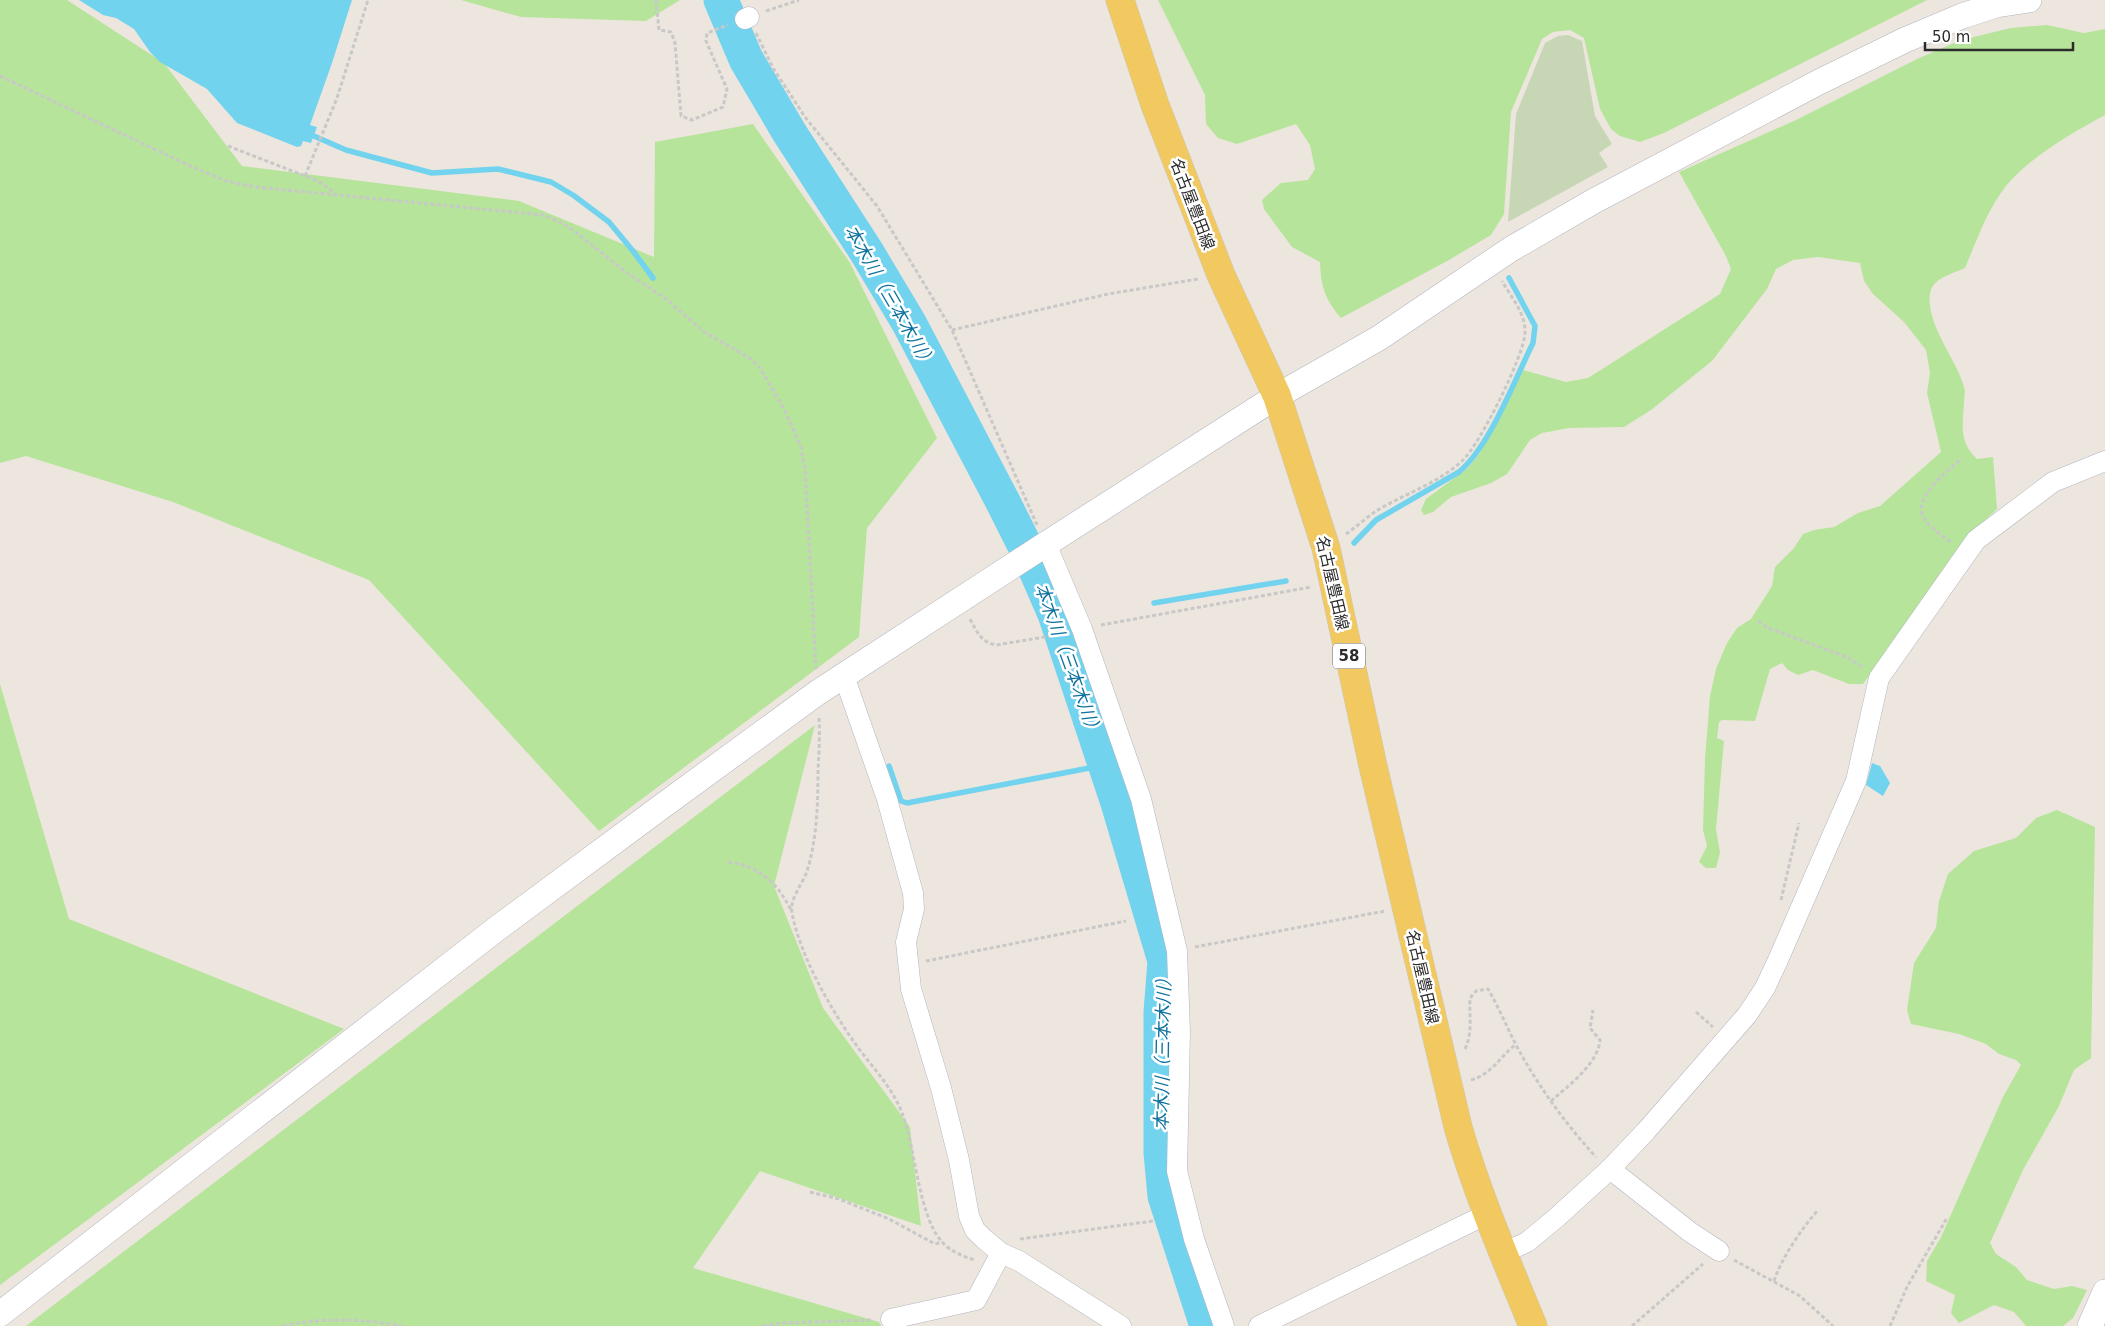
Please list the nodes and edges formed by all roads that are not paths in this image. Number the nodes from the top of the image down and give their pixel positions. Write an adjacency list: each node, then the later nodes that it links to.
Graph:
1 (1120, 0): 3 (main road, 名古屋豊田線 / 58)
2 (2029, 0): 3 (street)
3 (1277, 396): 5 (street); 8 (main road, 名古屋豊田線 / 58)
4 (2105, 461): 7 (street)
5 (1044, 545): 6 (street); 16 (street)
6 (844, 676): 11 (street); 13 (street)
7 (1609, 1169): 9 (street); 10 (street)
8 (1487, 1214): 10 (main road, 名古屋豊田線 / 58); 17 (street)
9 (1719, 1251)
10 (1503, 1253): 18 (main road, 名古屋豊田線 / 58)
11 (997, 1260): 14 (street); 15 (street)
12 (2105, 1292): 19 (street)
13 (0, 1314)
14 (891, 1319)
15 (1121, 1326)
16 (1224, 1326)
17 (1258, 1326)
18 (1534, 1326)
19 (2090, 1326)

